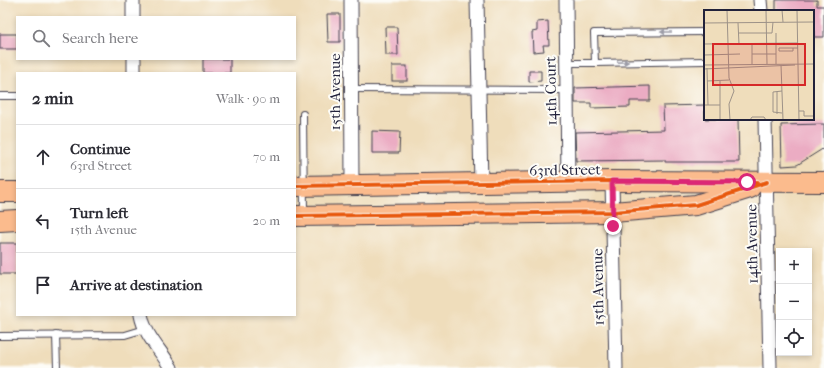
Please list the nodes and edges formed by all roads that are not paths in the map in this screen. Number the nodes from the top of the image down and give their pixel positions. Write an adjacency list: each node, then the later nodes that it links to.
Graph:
1 (133, 0): 7 (street)
2 (350, 0): 14 (street, 15th Avenue)
3 (478, 0): 15 (street)
4 (566, 0): 12 (street, 14th Court)
5 (760, 0): 6 (street)
6 (761, 10)
7 (133, 16)
8 (704, 32): 11 (lane, one-way to 11)
9 (134, 60): 13 (street)
10 (704, 61): 11 (lane, one-way to 10)
11 (594, 62): 12 (lane)
12 (567, 63): 16 (street, 14th Court)
13 (134, 72)
14 (351, 89): 15 (lane); 25 (street, 15th Avenue)
15 (478, 90): 16 (lane); 26 (street)
16 (567, 90): 22 (street, 14th Court)
17 (0, 96): 18 (lane)
18 (16, 96)
19 (304, 114): 27 (lane)
20 (765, 120): 23 (street, 14th Avenue)
21 (612, 181): 22 (main road, 63rd Street); 23 (main road, 63rd Street); 30 (street, 15th Avenue)
22 (568, 182): 26 (main road, 63rd Street)
23 (767, 182): 24 (main road, 63rd Street); 30 (main road, 63rd Street); 41 (street, 14th Avenue)
24 (824, 182)
25 (352, 184): 26 (main road, 63rd Street); 27 (main road, 63rd Street)
26 (481, 184)
27 (300, 186): 31 (lane)
28 (0, 192): 29 (main road)
29 (16, 192)
30 (613, 212): 31 (main road, 63rd Street); 40 (street, 15th Avenue)
31 (300, 216)
32 (0, 220): 33 (main road)
33 (16, 220)
34 (141, 316): 35 (street)
35 (145, 329): 36 (lane); 39 (street)
36 (56, 335): 37 (lane); 38 (lane)
37 (0, 336)
38 (57, 368)
39 (171, 368)
40 (616, 368)
41 (770, 368)

